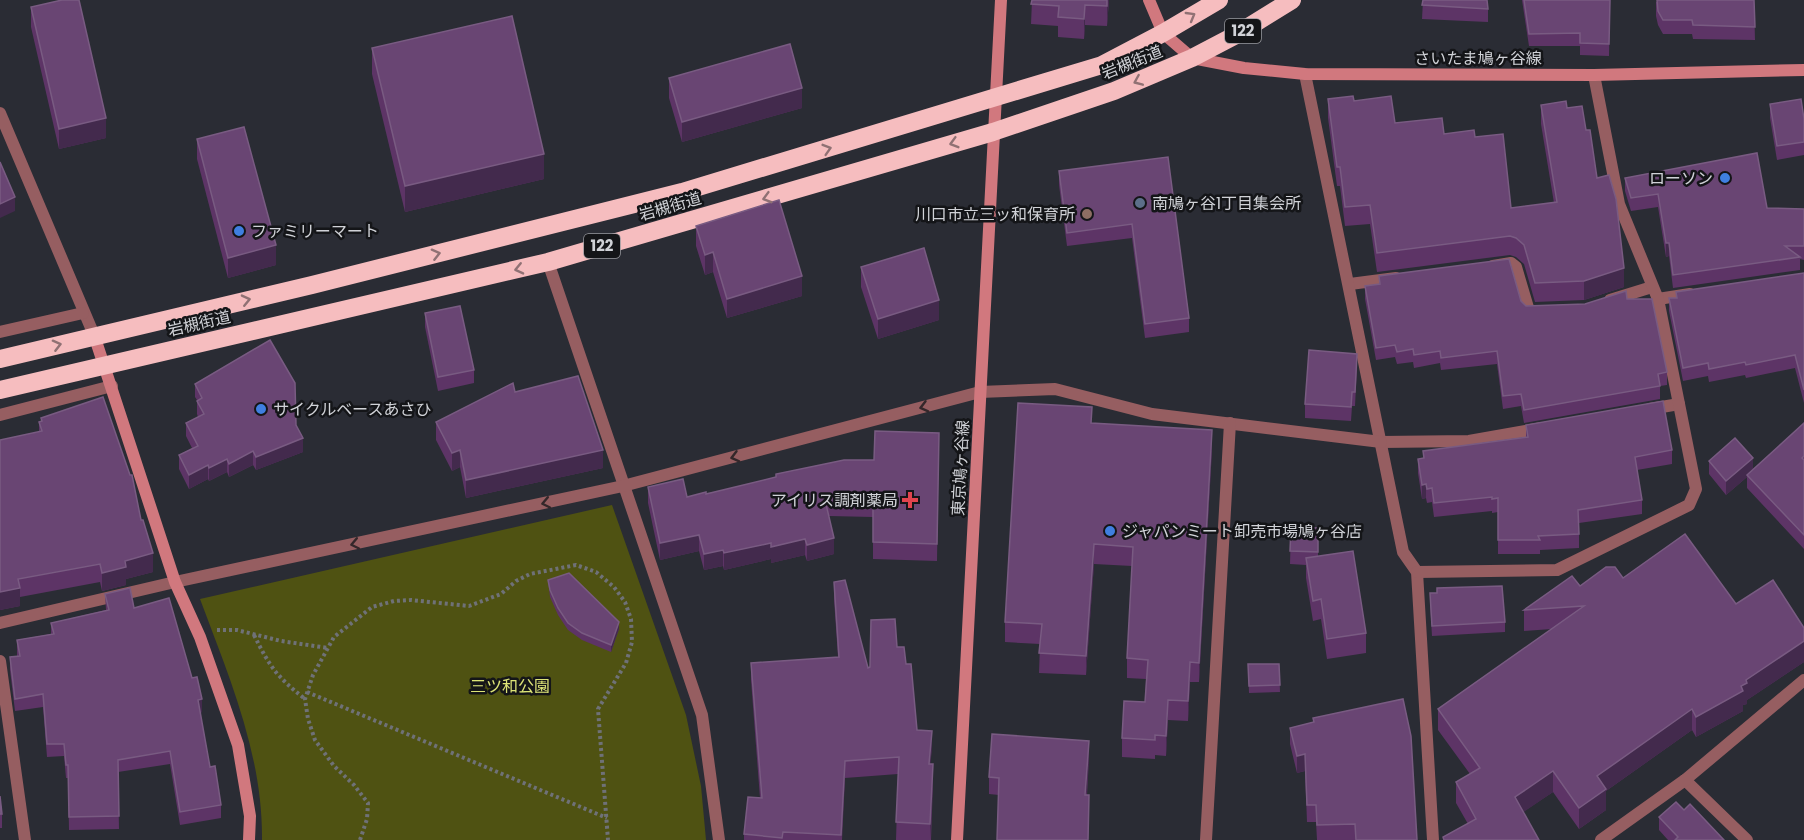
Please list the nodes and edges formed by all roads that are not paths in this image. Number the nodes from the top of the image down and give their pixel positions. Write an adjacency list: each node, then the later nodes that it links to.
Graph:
1 (1001, 0): 10 (main road, 東京鳩ヶ谷線)
2 (1149, 0): 5 (main road)
3 (1219, 0): 5 (highway, 岩槻街道 / 122, one-way to 3)
4 (1292, 0): 6 (highway, 岩槻街道 / 122)
5 (1163, 33): 6 (main road, さいたま鳩ヶ谷線); 10 (highway, 岩槻街道 / 122)
6 (1192, 58): 8 (main road, さいたま鳩ヶ谷線); 12 (highway, 岩槻街道 / 122, one-way to 12)
7 (1804, 69): 9 (main road, さいたま鳩ヶ谷線)
8 (1305, 74): 9 (main road, さいたま鳩ヶ谷線); 16 (street)
9 (1594, 75): 17 (street)
10 (995, 98): 12 (main road, 東京鳩ヶ谷線); 24 (highway, 岩槻街道 / 122, one-way to 10)
11 (0, 113): 22 (street)
12 (993, 132): 13 (highway, 岩槻街道 / 122, one-way to 13); 29 (main road, 東京鳩ヶ谷線)
13 (548, 262): 26 (highway, 岩槻街道 / 122, one-way to 26); 36 (street)
14 (1476, 268): 21 (street)
15 (1407, 277): 16 (street)
16 (1350, 284): 35 (street)
17 (1652, 287): 19 (street); 20 (street)
18 (1703, 292): 19 (street)
19 (1658, 299): 30 (street)
20 (1597, 304)
21 (1551, 310)
22 (83, 313): 23 (street); 24 (street)
23 (0, 332)
24 (94, 335): 25 (highway, 岩槻街道 / 122, one-way to 24); 26 (main road)
25 (0, 359)
26 (104, 364): 27 (main road); 28 (highway, 岩槻街道 / 122)
27 (112, 386): 32 (street); 38 (main road)
28 (0, 390)
29 (980, 392): 33 (street); 36 (street, one-way to 36); 46 (main road, 東京鳩ヶ谷線)
30 (1679, 404): 31 (street); 37 (street)
31 (1632, 413)
32 (0, 415)
33 (1230, 423): 35 (street); 47 (street)
34 (1550, 427): 35 (street)
35 (1381, 442): 37 (street)
36 (623, 486): 38 (street, one-way to 38); 45 (street)
37 (1417, 572): 48 (street)
38 (175, 582): 39 (street); 44 (main road)
39 (0, 623)
40 (0, 661): 43 (street)
41 (1804, 680): 42 (street)
42 (1685, 780): 49 (street); 50 (street)
43 (25, 840)
44 (249, 840)
45 (719, 840)
46 (957, 840)
47 (1206, 840)
48 (1433, 840)
49 (1601, 840)
50 (1747, 840)

